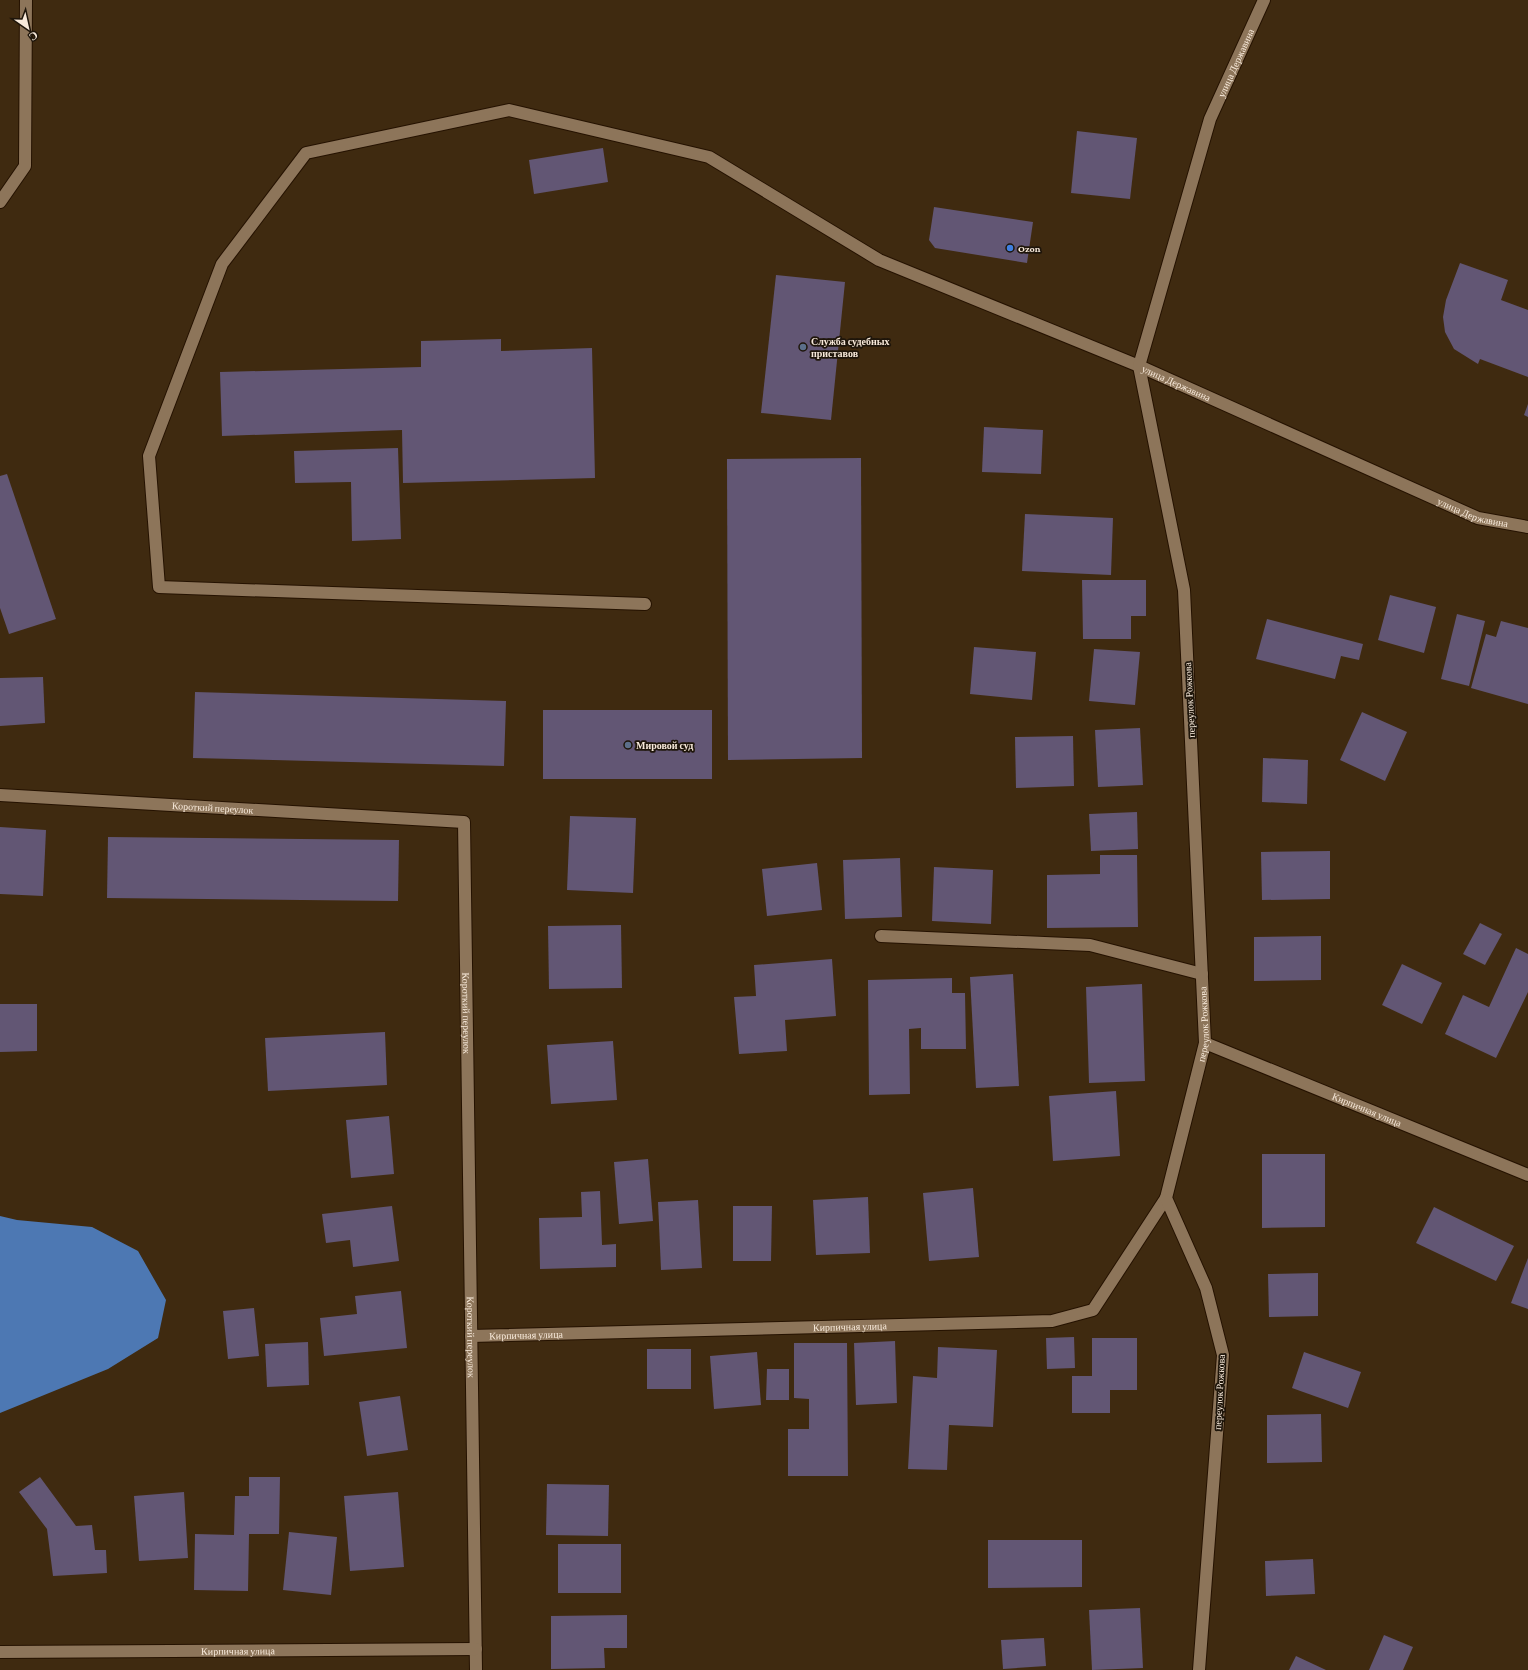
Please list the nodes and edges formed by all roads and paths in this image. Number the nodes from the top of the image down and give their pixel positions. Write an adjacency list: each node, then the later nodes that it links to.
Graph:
1 (26, 0): 3 (street)
2 (1264, 0): 4 (street, улица Державина)
3 (0, 202)
4 (1139, 366): 5 (street, улица Державина); 6 (street); 9 (street, переулок Рожкова)
5 (1528, 527)
6 (645, 604)
7 (0, 795): 13 (street, Короткий переулок)
8 (880, 936): 9 (street)
9 (1202, 974): 10 (street, переулок Рожкова)
10 (1205, 1043): 11 (street, Кирпичная улица); 12 (street, переулок Рожкова)
11 (1528, 1175)
12 (1166, 1198): 13 (street, Кирпичная улица); 17 (street, переулок Рожкова)
13 (471, 1336): 14 (street, Короткий переулок)
14 (476, 1649): 15 (street, Кирпичная улица); 16 (street, Короткий переулок)
15 (0, 1652)
16 (476, 1670)
17 (1199, 1670)

